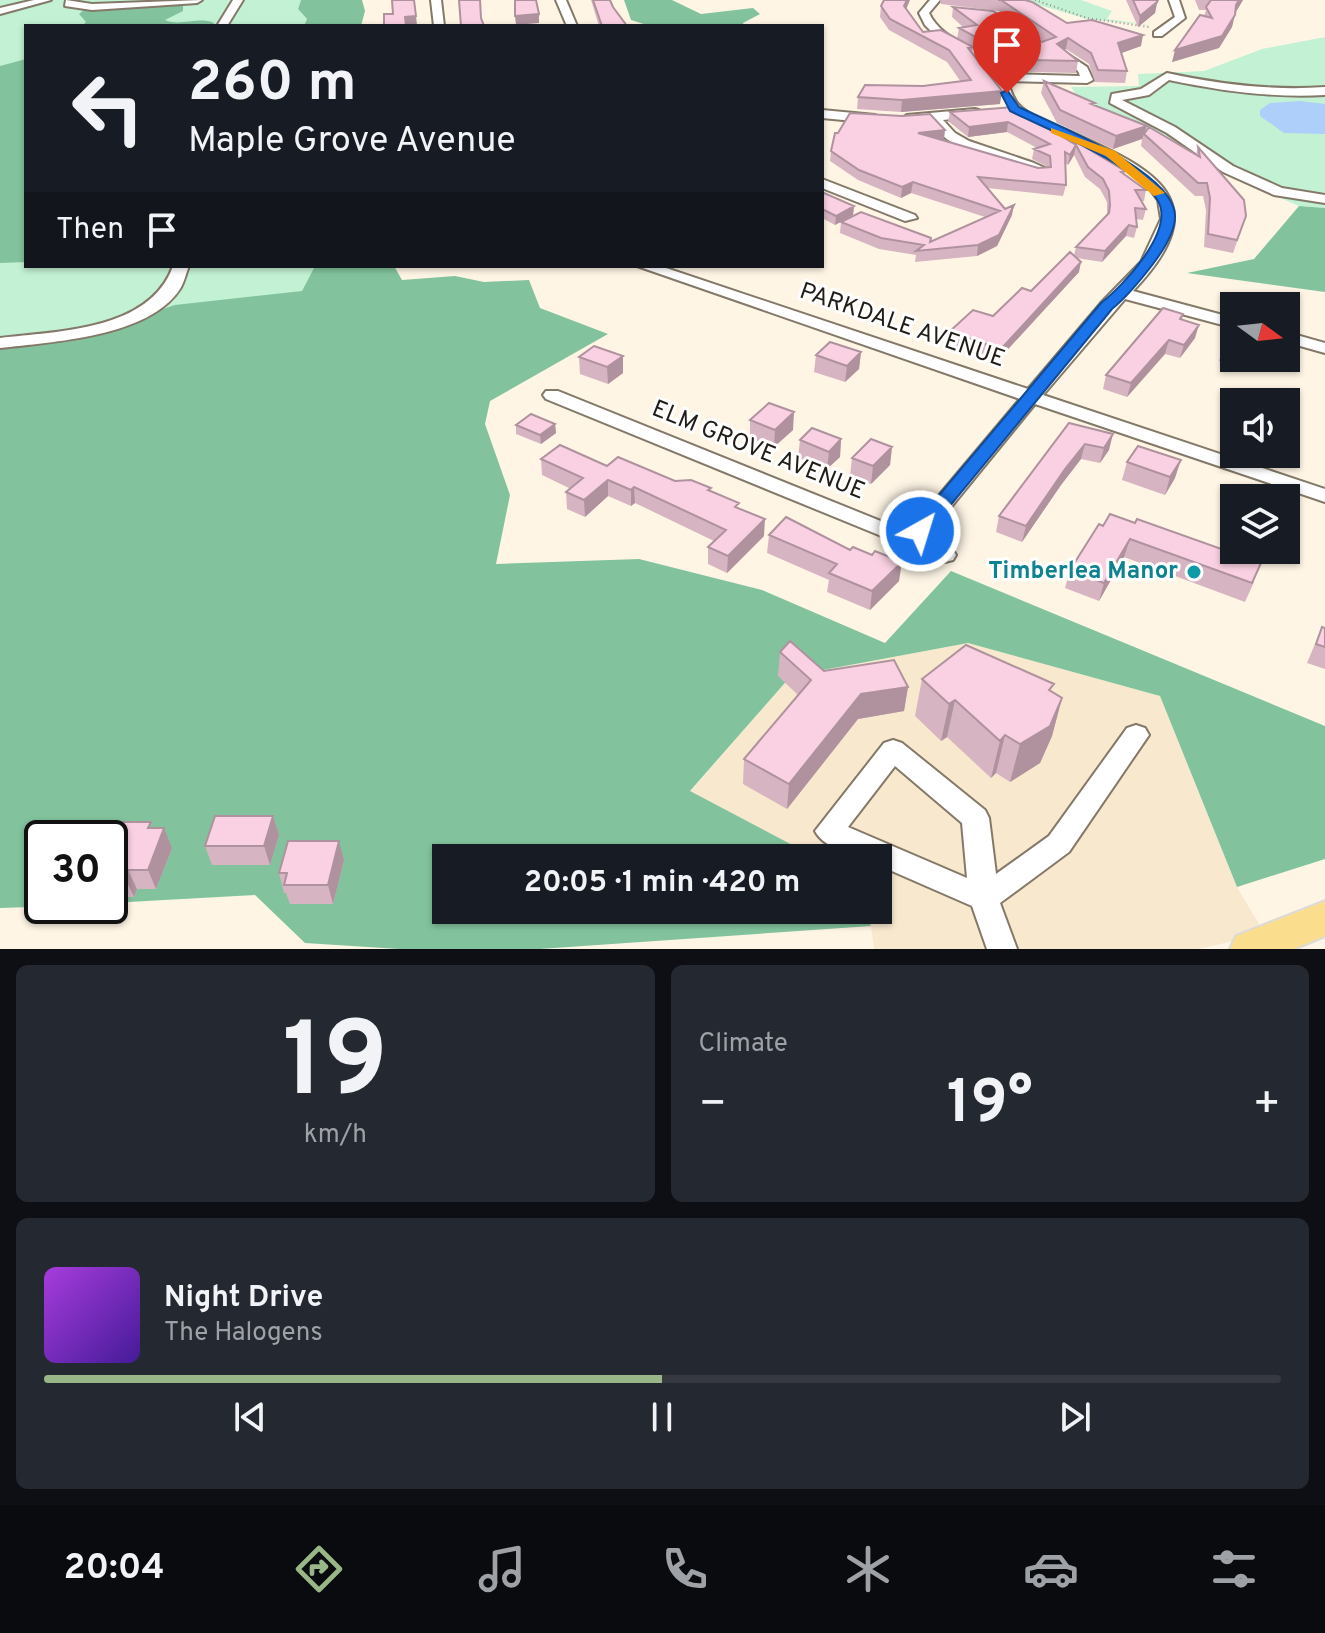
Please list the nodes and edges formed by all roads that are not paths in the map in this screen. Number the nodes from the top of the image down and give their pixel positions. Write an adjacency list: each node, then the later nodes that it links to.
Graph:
1 (46, 0): 9 (street)
2 (71, 0): 3 (street)
3 (197, 0)
4 (238, 0): 10 (street)
5 (436, 0): 11 (street)
6 (561, 0): 12 (street)
7 (1174, 0): 13 (street)
8 (933, 6): 15 (street)
9 (0, 11)
10 (223, 24)
11 (439, 24)
12 (571, 24)
13 (1162, 32)
14 (1064, 55): 15 (street)
15 (999, 77): 17 (street)
16 (1325, 91): 24 (street)
17 (1014, 109): 18 (street); 28 (street)
18 (999, 110)
19 (983, 112): 21 (street)
20 (824, 114): 21 (street)
21 (935, 117): 22 (street)
22 (1042, 172)
23 (824, 184): 25 (street)
24 (1325, 199)
25 (910, 218)
26 (180, 268): 31 (street)
27 (666, 269): 34 (street, PARKDALE AVENUE)
28 (1123, 293): 29 (street); 34 (street)
29 (1220, 319)
30 (1300, 341): 32 (street)
31 (0, 343)
32 (1325, 348)
33 (552, 395): 36 (street, ELM GROVE AVENUE)
34 (1031, 395): 35 (street, PARKDALE AVENUE); 36 (street)
35 (1325, 496)
36 (911, 542): 37 (street, ELM GROVE AVENUE)
37 (945, 555)
38 (1136, 735): 39 (street)
39 (984, 898): 39 (street); 41 (street)
40 (1325, 918): 42 (main road)
41 (1002, 949)
42 (1250, 949)

